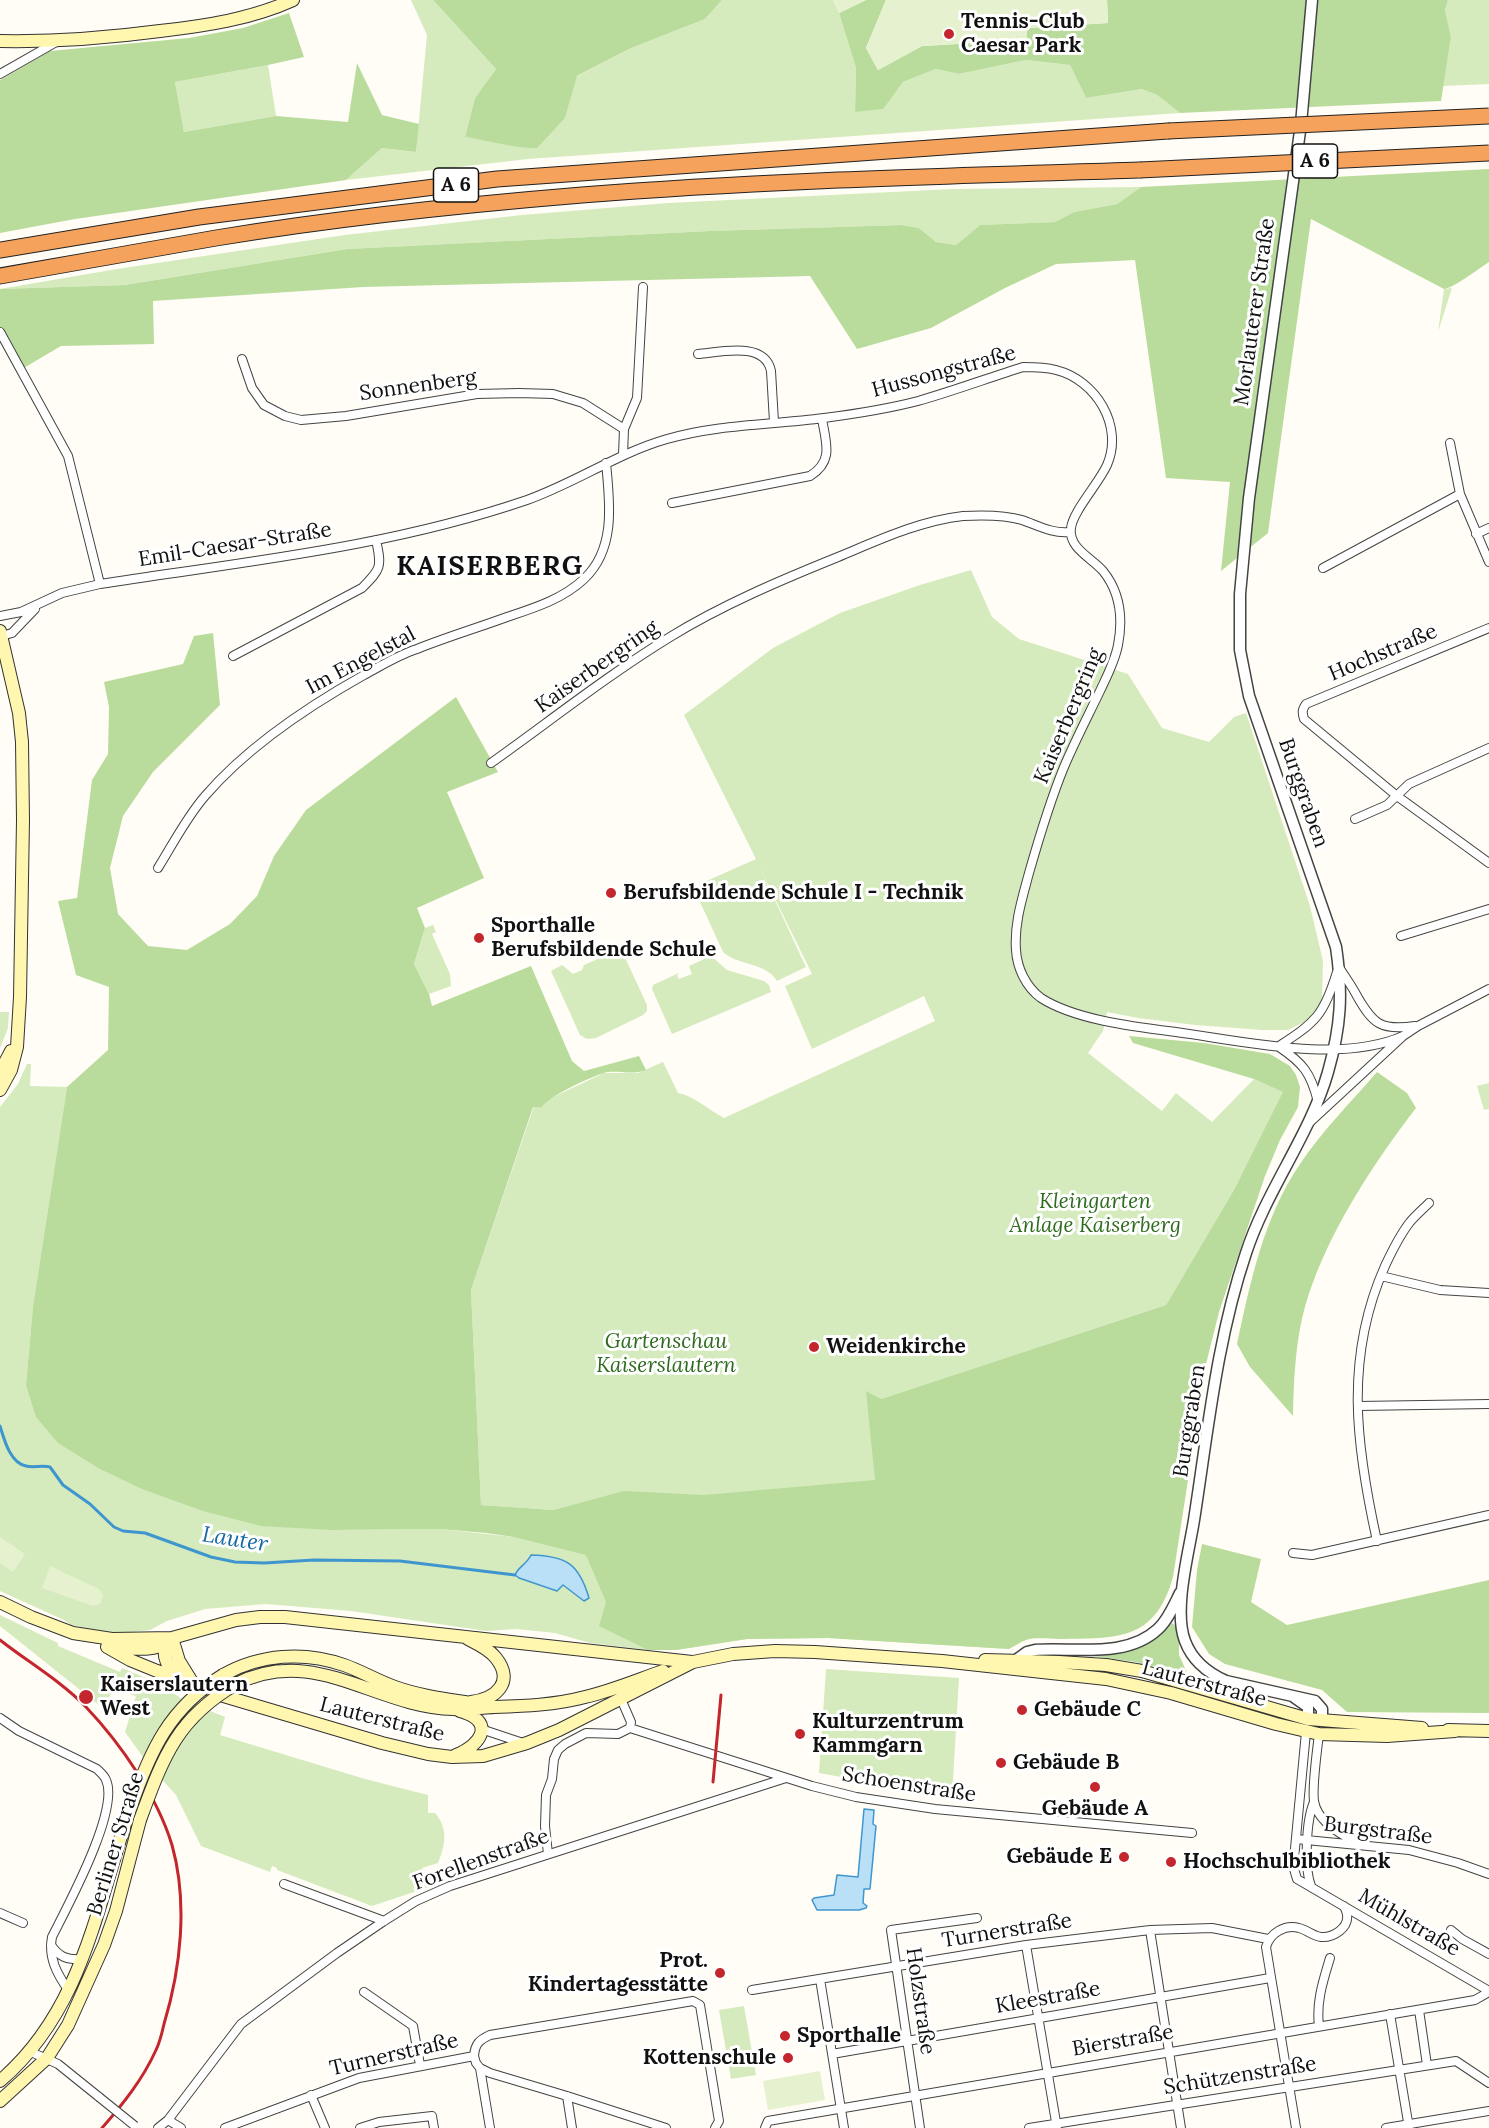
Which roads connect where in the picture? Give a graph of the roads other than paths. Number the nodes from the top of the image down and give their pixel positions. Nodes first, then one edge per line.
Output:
1 (293, 0) edge
2 (1312, 0) edge
3 (0, 40) edge
4 (58, 41) junction
5 (0, 74) edge
6 (1489, 116) edge
7 (1489, 153) edge
8 (0, 250) edge
9 (0, 276) edge
10 (643, 287) dead end
11 (0, 332) edge
12 (698, 354) dead end
13 (242, 359) dead end
14 (822, 419) junction
15 (774, 422) junction
16 (624, 429) junction
17 (654, 443) joint
18 (1450, 443) dead end
19 (623, 455) junction
20 (606, 463) junction
21 (1460, 494) junction
22 (672, 503) dead end
23 (1489, 528) edge
24 (1070, 532) junction
25 (1476, 534) junction
26 (376, 540) junction
27 (1489, 562) edge
28 (1323, 568) dead end
29 (100, 584) junction
30 (39, 605) junction
31 (0, 616) edge
32 (1489, 628) edge
33 (1240, 630) joint
34 (1, 634) edge
35 (233, 656) dead end
36 (1489, 748) edge
37 (491, 763) dead end
38 (1397, 796) junction
39 (1355, 819) dead end
40 (1489, 863) edge
41 (158, 868) dead end
42 (1489, 909) edge
43 (1401, 936) dead end
44 (1339, 967) junction
45 (1489, 989) edge
46 (1418, 1026) junction
47 (17, 1036) junction
48 (1402, 1036) junction
49 (1278, 1046) junction
50 (1334, 1049) junction
51 (0, 1072) edge
52 (0, 1090) edge
53 (1318, 1102) junction
54 (1306, 1125) junction
55 (1429, 1203) dead end
56 (1381, 1276) junction
57 (1489, 1293) edge
58 (1489, 1404) edge
59 (1358, 1406) junction
60 (1489, 1515) edge
61 (1377, 1541) junction
62 (1293, 1553) dead end
63 (1182, 1591) junction
64 (0, 1602) edge
65 (73, 1633) junction
66 (464, 1638) junction
67 (168, 1641) junction
68 (107, 1647) junction
69 (1016, 1660) junction
70 (942, 1661) junction
71 (693, 1662) junction
72 (186, 1680) junction
73 (1289, 1695) junction
74 (621, 1699) junction
75 (468, 1702) junction
76 (497, 1707) junction
77 (453, 1709) junction
78 (0, 1718) edge
79 (1308, 1719) junction
80 (1322, 1720) junction
81 (630, 1728) junction
82 (481, 1729) junction
83 (1455, 1731) junction
84 (1489, 1731) edge
85 (1306, 1732) junction
86 (1319, 1734) junction
87 (526, 1743) junction
88 (452, 1757) junction
89 (786, 1778) junction
90 (1314, 1802) junction
91 (1192, 1833) dead end
92 (1296, 1839) junction
93 (1308, 1840) junction
94 (1364, 1845) junction
95 (548, 1854) junction
96 (1489, 1874) edge
97 (284, 1884) dead end
98 (1311, 1887) junction
99 (1344, 1906) junction
100 (0, 1913) edge
101 (978, 1918) dead end
102 (384, 1921) junction
103 (23, 1923) dead end
104 (1150, 1930) junction
105 (1451, 1930) dead end
106 (1268, 1939) junction
107 (51, 1945) junction
108 (1026, 1946) junction
109 (1489, 1954) edge
110 (1330, 1958) dead end
111 (82, 1959) junction
112 (897, 1967) junction
113 (1270, 1978) junction
114 (820, 1979) junction
115 (752, 1990) dead end
116 (69, 1991) junction
117 (364, 1992) dead end
118 (1489, 1992) edge
119 (1160, 1996) junction
120 (1419, 2010) junction
121 (1390, 2014) junction
122 (1038, 2018) junction
123 (1319, 2026) junction
124 (1280, 2032) junction
125 (908, 2041) junction
126 (31, 2052) junction
127 (1169, 2052) junction
128 (832, 2054) junction
129 (474, 2056) junction
130 (47, 2058) junction
131 (1427, 2065) junction
132 (420, 2066) junction
133 (480, 2068) junction
134 (1400, 2070) junction
135 (1048, 2072) junction
136 (0, 2082) edge
137 (1489, 2083) edge
138 (1290, 2087) junction
139 (311, 2095) junction
140 (915, 2095) junction
141 (567, 2096) junction
142 (0, 2101) edge
143 (1177, 2104) junction
144 (840, 2109) junction
145 (1489, 2111) edge
146 (168, 2120) junction
147 (1057, 2126) edge
148 (1409, 2126) edge
149 (136, 2127) edge
150 (765, 2127) edge
151 (158, 2128) edge
152 (181, 2128) edge
153 (225, 2128) edge
154 (325, 2128) edge
155 (360, 2128) edge
156 (434, 2128) edge
157 (490, 2128) edge
158 (573, 2128) edge
159 (666, 2128) edge
160 (715, 2128) edge
161 (844, 2128) edge
162 (920, 2128) edge
163 (1029, 2128) edge
164 (1181, 2128) edge
165 (1296, 2128) edge
166 (1386, 2128) edge

1 - 4 main road
2 - 33 street, Morlauterer Straße
3 - 4 main road
4 - 5 street
6 - 8 highway, A 6, bridge
7 - 9 highway, A 6, bridge
10 - 16 street
11 - 29 street
12 - 15 street
13 - 16 street, Sonnenberg
14 - 15 street, Hussongstraße
14 - 22 street
14 - 24 street, Hussongstraße
15 - 17 street, Hussongstraße
16 - 19 street
17 - 19 street, Emil-Caesar-Straße
18 - 21 street
19 - 20 street, Emil-Caesar-Straße
20 - 26 street, Emil-Caesar-Straße
20 - 41 street, Im Engelstal
21 - 25 street
21 - 28 street
23 - 25 street
24 - 37 street, Kaiserbergring
24 - 49 street, Kaiserbergring
25 - 27 street
26 - 29 street, Emil-Caesar-Straße
26 - 35 street
29 - 30 street, Emil-Caesar-Straße
30 - 31 street, Emil-Caesar-Straße
30 - 34 street, Emil-Caesar-Straße
32 - 38 street, Hochstraße
33 - 44 street, Burggraben
34 - 47 main road
36 - 38 street
38 - 39 street
38 - 40 street
42 - 43 street
44 - 46 street, Burggraben
44 - 49 street
44 - 50 street, Burggraben
45 - 46 street
46 - 48 street
47 - 51 main road
47 - 52 main road
48 - 50 street, Kaiserbergring
48 - 54 street
49 - 50 street, Kaiserbergring
49 - 53 street
50 - 53 street, Burggraben
53 - 54 street, Burggraben
54 - 63 street, Burggraben
55 - 56 street
56 - 57 street
56 - 59 street
58 - 59 street
59 - 61 street
60 - 61 street
61 - 62 street
63 - 69 street
63 - 73 street, Burggraben
64 - 65 main road, Lauterstraße
65 - 67 main road, Lauterstraße
65 - 68 main road, Lauterstraße
66 - 67 main road, Lauterstraße
66 - 71 main road, Lauterstraße
66 - 75 main road
67 - 68 main road, Lauterstraße
67 - 72 main road
68 - 72 main road, Lauterstraße
69 - 70 main road, Lauterstraße
69 - 79 main road, Lauterstraße
70 - 71 main road, Lauterstraße
70 - 85 main road, Lauterstraße
71 - 74 main road, Lauterstraße
71 - 76 main road, Berliner Straße
72 - 88 main road, Lauterstraße
73 - 79 street
73 - 80 street, Burggraben
74 - 81 street
74 - 87 main road, Lauterstraße
75 - 76 main road, Berliner Straße
75 - 111 main road, Berliner Straße, bridge
76 - 77 main road, Berliner Straße
77 - 82 main road
77 - 130 main road, Berliner Straße, bridge
78 - 107 street
79 - 80 main road, Lauterstraße
79 - 85 main road
80 - 83 main road, Lauterstraße
80 - 86 main road
81 - 89 street, Schoenstraße
81 - 95 street
82 - 87 street
82 - 88 main road
83 - 84 main road, Lauterstraße
83 - 86 main road, Lauterstraße
85 - 86 main road, Lauterstraße
85 - 92 street, Mühlstraße
86 - 90 street
87 - 88 main road, Lauterstraße
89 - 91 street, Schoenstraße
89 - 95 street, Forellenstraße
90 - 93 street
90 - 94 street
92 - 93 street, Burgstraße
92 - 98 street, Mühlstraße
93 - 94 street, Burgstraße
93 - 98 street
94 - 96 street, Burgstraße
95 - 102 street, Forellenstraße
97 - 102 street
98 - 99 street, Mühlstraße
99 - 106 street
99 - 118 street, Mühlstraße
100 - 103 street
101 - 112 street, Holzstraße
102 - 146 street, Forellenstraße
104 - 106 street, Turnerstraße
104 - 108 street, Turnerstraße
104 - 119 street
105 - 109 street
106 - 113 street
107 - 111 street
107 - 116 street
108 - 112 street, Turnerstraße
108 - 122 street
110 - 123 street
111 - 116 main road, Berliner Straße
112 - 114 street, Turnerstraße
112 - 125 street, Holzstraße
113 - 119 street, Kleestraße
113 - 124 street
114 - 115 street, Turnerstraße
114 - 128 street
116 - 126 main road, Berliner Straße
117 - 132 street
118 - 120 street, Bierstraße
119 - 122 street, Kleestraße
119 - 127 street
120 - 121 street, Bierstraße
120 - 131 street
121 - 123 street, Bierstraße
121 - 134 street
122 - 125 street, Kleestraße
122 - 135 street
123 - 124 street, Bierstraße
124 - 127 street, Bierstraße
124 - 138 street
125 - 128 street, Kleestraße
125 - 140 street, Holzstraße
126 - 130 street
126 - 136 main road, Berliner Straße
127 - 135 street, Bierstraße
127 - 143 street
128 - 144 street
129 - 132 street, Turnerstraße
129 - 133 street
129 - 160 street, Turnerstraße
130 - 142 main road, Berliner Straße
130 - 149 street, bridge
131 - 134 street, Schützenstraße
131 - 137 street, Schützenstraße
132 - 139 street, Turnerstraße
133 - 141 street
133 - 157 street
134 - 138 street, Schützenstraße
134 - 148 street
135 - 140 street, Bierstraße
135 - 147 street
138 - 143 street, Schützenstraße
138 - 165 street
139 - 153 street, Turnerstraße
139 - 154 street
140 - 144 street, Bierstraße
140 - 162 street, Holzstraße
141 - 158 street
141 - 159 street
143 - 147 street, Schützenstraße
143 - 164 street
144 - 150 street, Bierstraße
144 - 161 street
145 - 148 street
146 - 151 street, Forellenstraße
146 - 152 street
147 - 163 street, Schützenstraße
148 - 166 street
155 - 156 street

